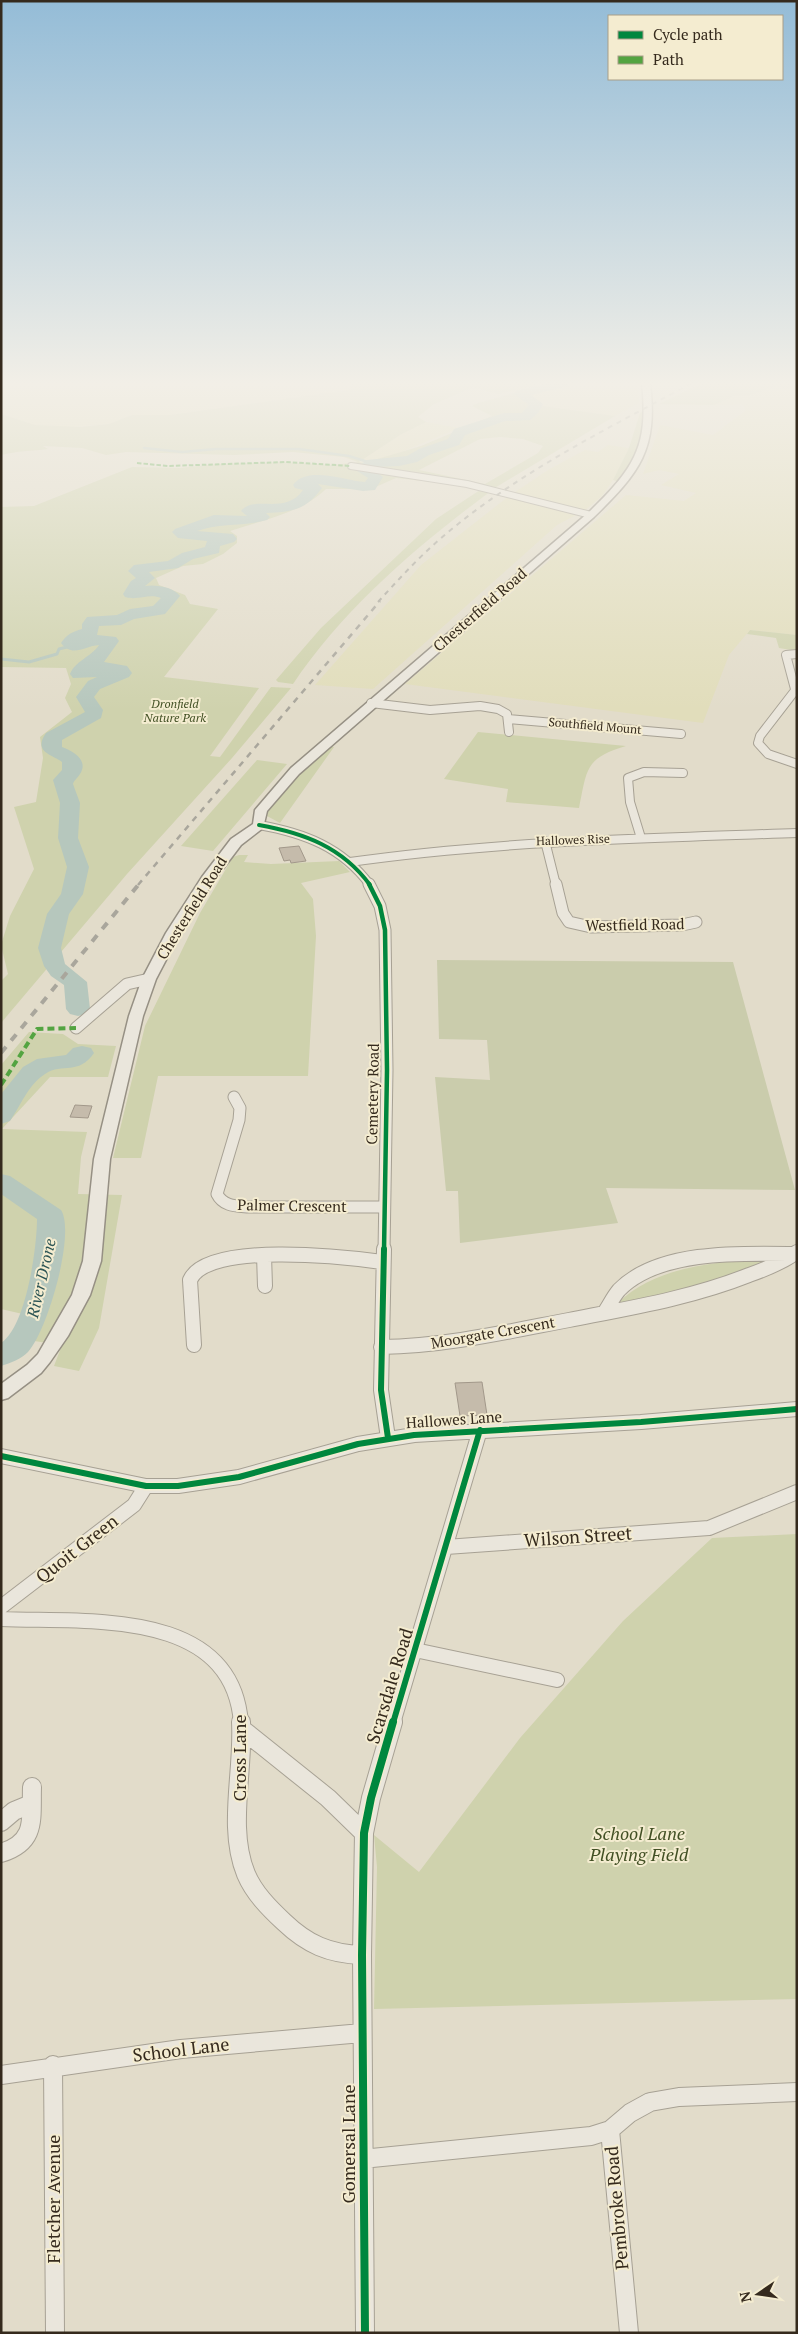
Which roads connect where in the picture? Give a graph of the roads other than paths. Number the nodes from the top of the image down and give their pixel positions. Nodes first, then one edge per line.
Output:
1 (499, 492) edge
2 (613, 492) edge
3 (591, 515) junction
4 (797, 654) edge
5 (796, 689) edge
6 (371, 703) junction
7 (508, 719) junction
8 (509, 732) dead end
9 (681, 734) dead end
10 (797, 764) edge
11 (683, 773) dead end
12 (258, 825) junction
13 (797, 833) edge
14 (641, 838) junction
15 (545, 841) junction
16 (350, 862) junction
17 (696, 922) dead end
18 (149, 979) junction
19 (76, 1028) dead end
20 (234, 1097) dead end
21 (383, 1207) junction
22 (796, 1253) edge
23 (264, 1255) junction
24 (382, 1262) junction
25 (265, 1286) dead end
26 (604, 1313) junction
27 (194, 1345) dead end
28 (381, 1347) junction
29 (2, 1394) edge
30 (797, 1409) edge
31 (480, 1430) junction
32 (388, 1438) junction
33 (1, 1456) edge
34 (146, 1486) junction
35 (797, 1492) edge
36 (446, 1546) junction
37 (1, 1607) edge
38 (1, 1620) edge
39 (415, 1650) junction
40 (557, 1680) dead end
41 (243, 1730) junction
42 (32, 1787) dead end
43 (31, 1804) junction
44 (1, 1822) edge
45 (364, 1833) junction
46 (1, 1853) edge
47 (362, 1955) junction
48 (362, 2032) junction
49 (53, 2066) junction
50 (1, 2075) edge
51 (797, 2092) edge
52 (610, 2130) junction
53 (362, 2159) junction
54 (55, 2333) edge
55 (365, 2333) edge
56 (629, 2333) edge

1 - 3 street
2 - 3 main road, Chesterfield Road
3 - 6 main road, Chesterfield Road
4 - 5 street
5 - 10 street
6 - 7 street
6 - 12 main road, Chesterfield Road
7 - 8 street
7 - 9 street, Southfield Mount
11 - 14 street
12 - 16 street, Cemetery Road
12 - 18 main road, Chesterfield Road
13 - 14 street, Hallowes Rise
14 - 15 street, Hallowes Rise
15 - 16 street, Hallowes Rise
15 - 17 street, Westfield Road
16 - 21 street, Cemetery Road
18 - 19 street
18 - 29 main road, Chesterfield Road
20 - 21 street, Palmer Crescent
21 - 24 street, Cemetery Road
22 - 26 street, Moorgate Crescent
22 - 26 street, Moorgate Crescent
23 - 24 street
23 - 25 street
23 - 27 street
24 - 28 street, Cemetery Road
26 - 28 street, Moorgate Crescent
28 - 32 street, Cemetery Road
30 - 31 street, Hallowes Lane
31 - 32 street, Hallowes Lane
31 - 36 street, Scarsdale Road
32 - 34 street, Hallowes Lane
33 - 34 street, Hallowes Lane
34 - 37 street, Quoit Green
35 - 36 street, Wilson Street
36 - 39 street, Scarsdale Road
38 - 41 street, Cross Lane
39 - 40 street
39 - 45 street, Scarsdale Road
41 - 45 street
41 - 47 street, Cross Lane
42 - 43 street
43 - 44 street
43 - 46 street
45 - 47 street, Scarsdale Road
47 - 48 street, Gomersal Lane
48 - 49 street, School Lane
48 - 53 street, Gomersal Lane
49 - 50 street, School Lane
49 - 54 street, Fletcher Avenue
51 - 52 street, Pembroke Road
52 - 53 street
52 - 56 street, Pembroke Road
53 - 55 street, Gomersal Lane

